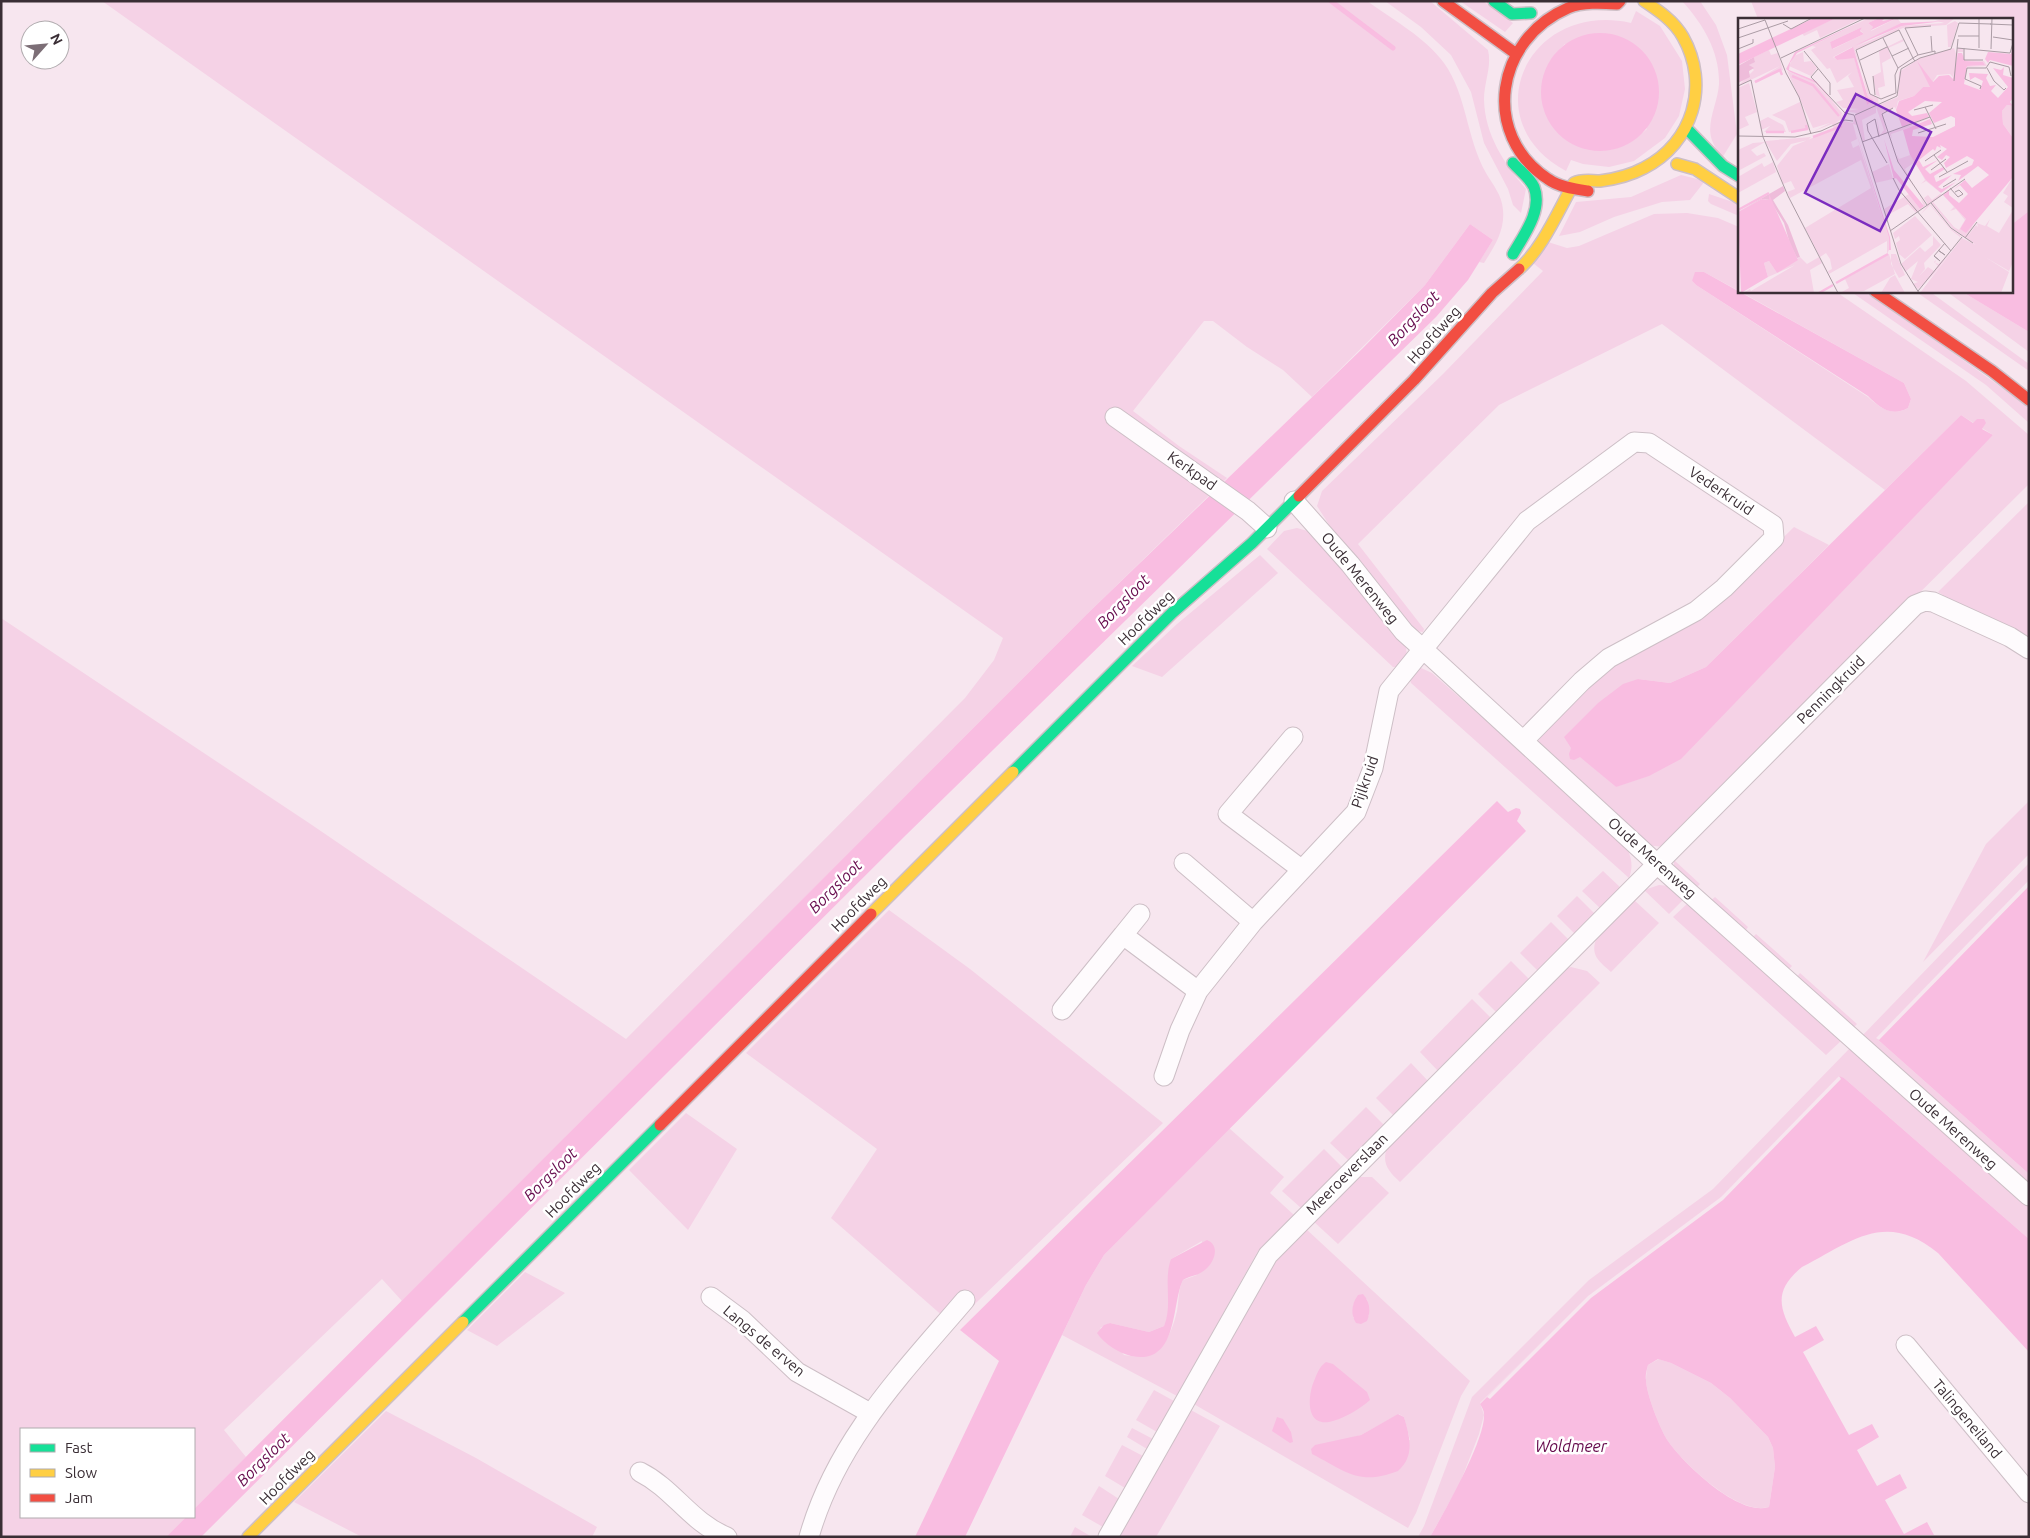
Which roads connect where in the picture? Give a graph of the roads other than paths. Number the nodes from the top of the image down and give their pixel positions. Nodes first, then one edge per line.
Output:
1 (1443, 1) edge
2 (1494, 1) edge
3 (1620, 1) edge
4 (1644, 1) edge
5 (1543, 5) dead end
6 (1531, 13) junction
7 (1520, 25) dead end
8 (1508, 41) junction
9 (1515, 53) junction
10 (1498, 60) dead end
11 (1702, 127) dead end
12 (1687, 129) junction
13 (1691, 147) junction
14 (1505, 151) dead end
15 (1738, 175) edge
16 (1570, 188) junction
17 (1608, 192) dead end
18 (1738, 197) edge
19 (1876, 292) edge
20 (1492, 293) junction
21 (2029, 400) edge
22 (1115, 417) dead end
23 (1294, 501) junction
24 (1267, 528) junction
25 (1423, 649) junction
26 (2029, 649) edge
27 (1293, 737) dead end
28 (1524, 740) junction
29 (1184, 863) dead end
30 (1657, 864) junction
31 (1301, 870) junction
32 (1140, 914) dead end
33 (1253, 922) junction
34 (1123, 935) junction
35 (1198, 991) junction
36 (1062, 1010) dead end
37 (1164, 1076) dead end
38 (2029, 1196) edge
39 (712, 1297) dead end
40 (965, 1300) dead end
41 (1906, 1345) dead end
42 (870, 1413) junction
43 (640, 1472) dead end
44 (2029, 1493) edge
45 (248, 1537) edge
46 (727, 1537) edge
47 (809, 1537) edge
48 (1108, 1537) edge

1 - 8 main road
2 - 6 main road
3 - 9 main road
4 - 12 main road
5 - 6 main road
6 - 7 main road
8 - 9 main road
8 - 10 main road
9 - 16 main road
11 - 13 main road
12 - 13 main road
12 - 16 main road
13 - 15 main road
13 - 18 main road
14 - 20 main road, Hoofdweg
16 - 17 main road
16 - 20 main road, Hoofdweg
19 - 21 main road
20 - 23 main road, Hoofdweg
22 - 24 street, Kerkpad
23 - 24 main road, Hoofdweg
23 - 25 street, Oude Merenweg
24 - 45 main road, Hoofdweg
25 - 28 street, Oude Merenweg
25 - 28 street, Vederkruid
25 - 31 street, Pijlkruid
26 - 30 street, Penningkruid
27 - 31 street
28 - 30 street, Oude Merenweg
29 - 33 street
30 - 38 street, Oude Merenweg
30 - 48 street, Meeroeverslaan
31 - 33 street, Pijlkruid
32 - 34 street
33 - 35 street, Pijlkruid
34 - 35 street
34 - 36 street
35 - 37 street, Pijlkruid
39 - 42 street, Langs de erven
40 - 42 street
41 - 44 street, Talingeneiland
42 - 47 street
43 - 46 street

